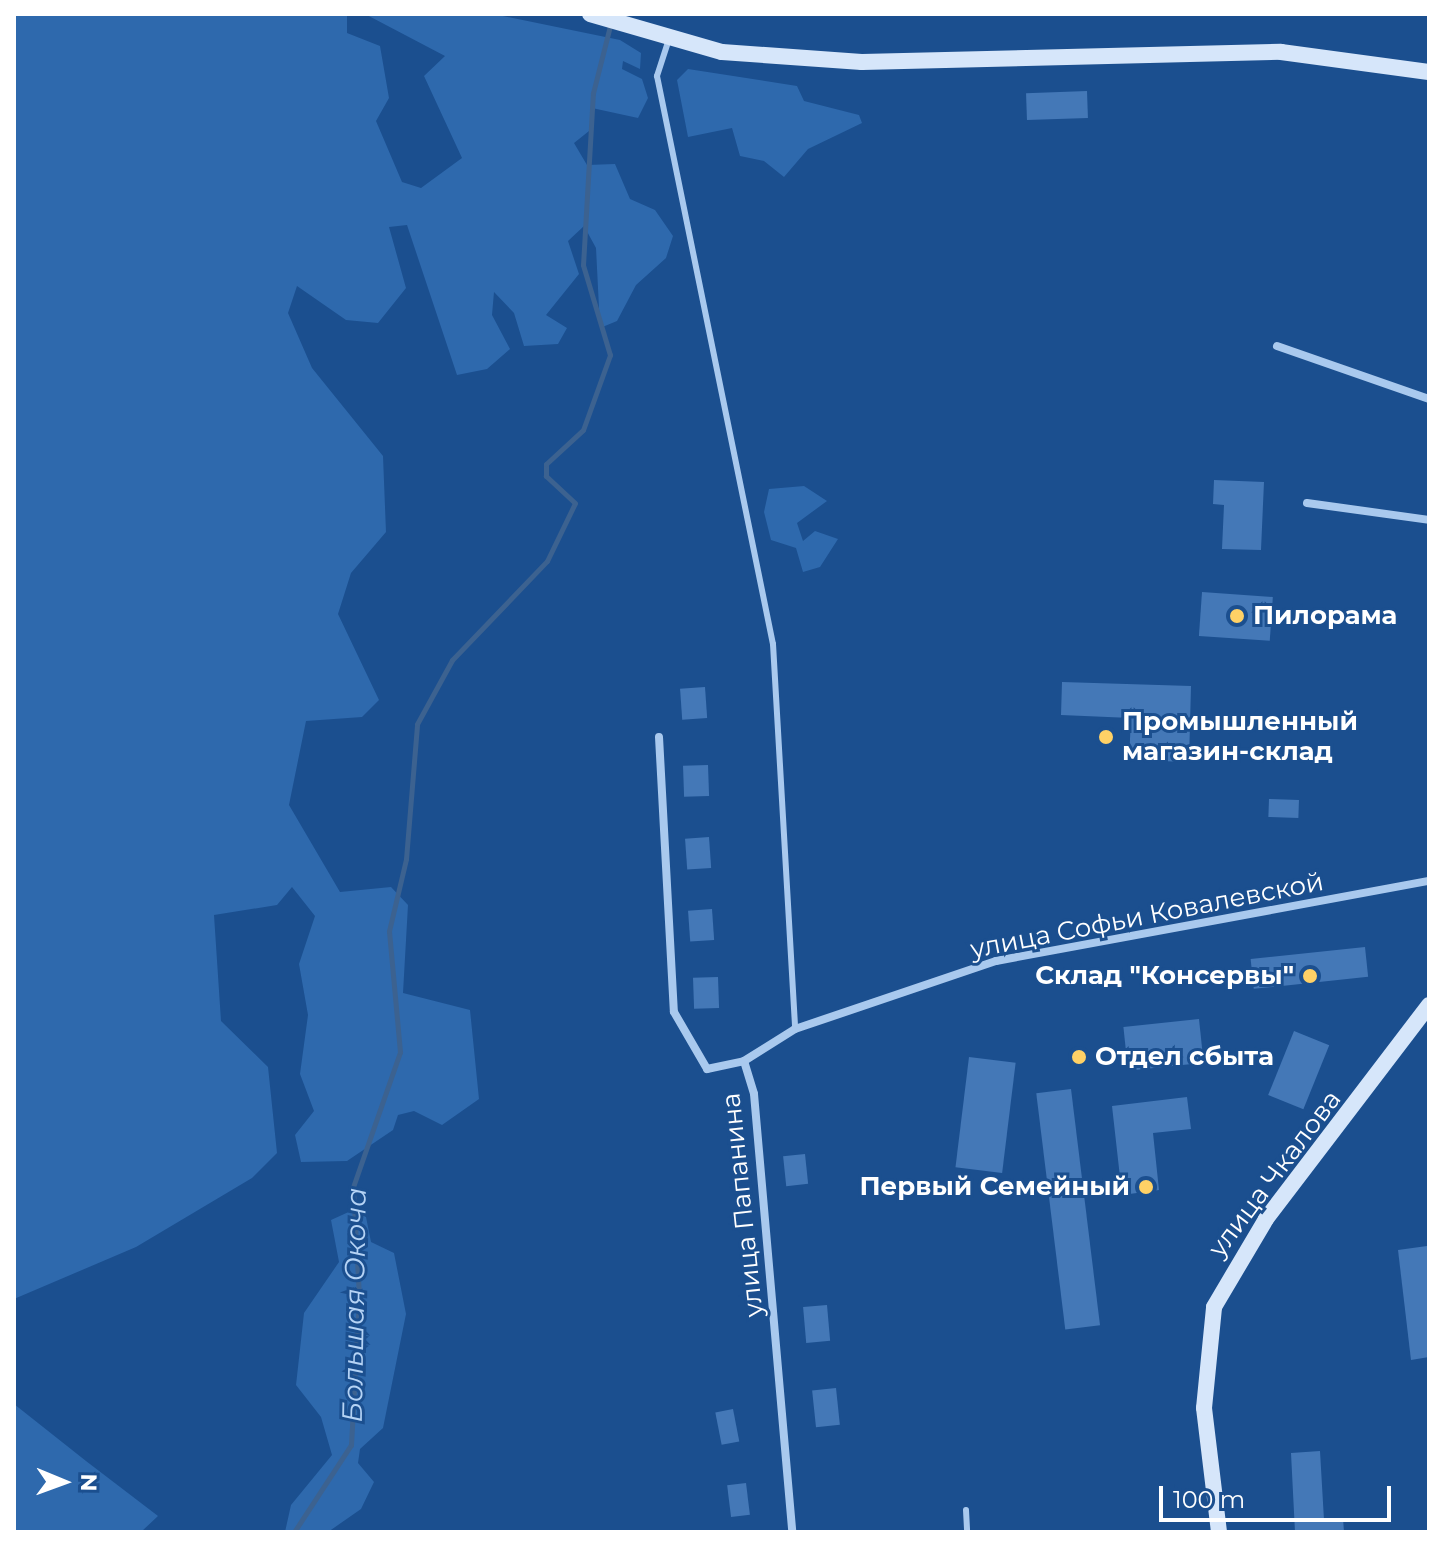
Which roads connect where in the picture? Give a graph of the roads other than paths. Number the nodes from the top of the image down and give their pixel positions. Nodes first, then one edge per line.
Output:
1 (593, 15) edge
2 (670, 38) junction
3 (1429, 72) edge
4 (1277, 346) dead end
5 (1429, 399) edge
6 (1307, 503) dead end
7 (1429, 520) edge
8 (659, 737) dead end
9 (1429, 881) edge
10 (1429, 1005) edge
11 (795, 1029) junction
12 (744, 1061) junction
13 (966, 1510) dead end
14 (792, 1532) edge
15 (967, 1532) edge
16 (1219, 1532) edge

1 - 2 main road
2 - 3 main road
2 - 11 lane
4 - 5 street
6 - 7 street
8 - 12 street, улица Папанина
9 - 11 street, улица Софьи Ковалевской
10 - 16 main road, улица Чкалова
11 - 12 street, улица Софьи Ковалевской
12 - 14 street, улица Папанина
13 - 15 lane

